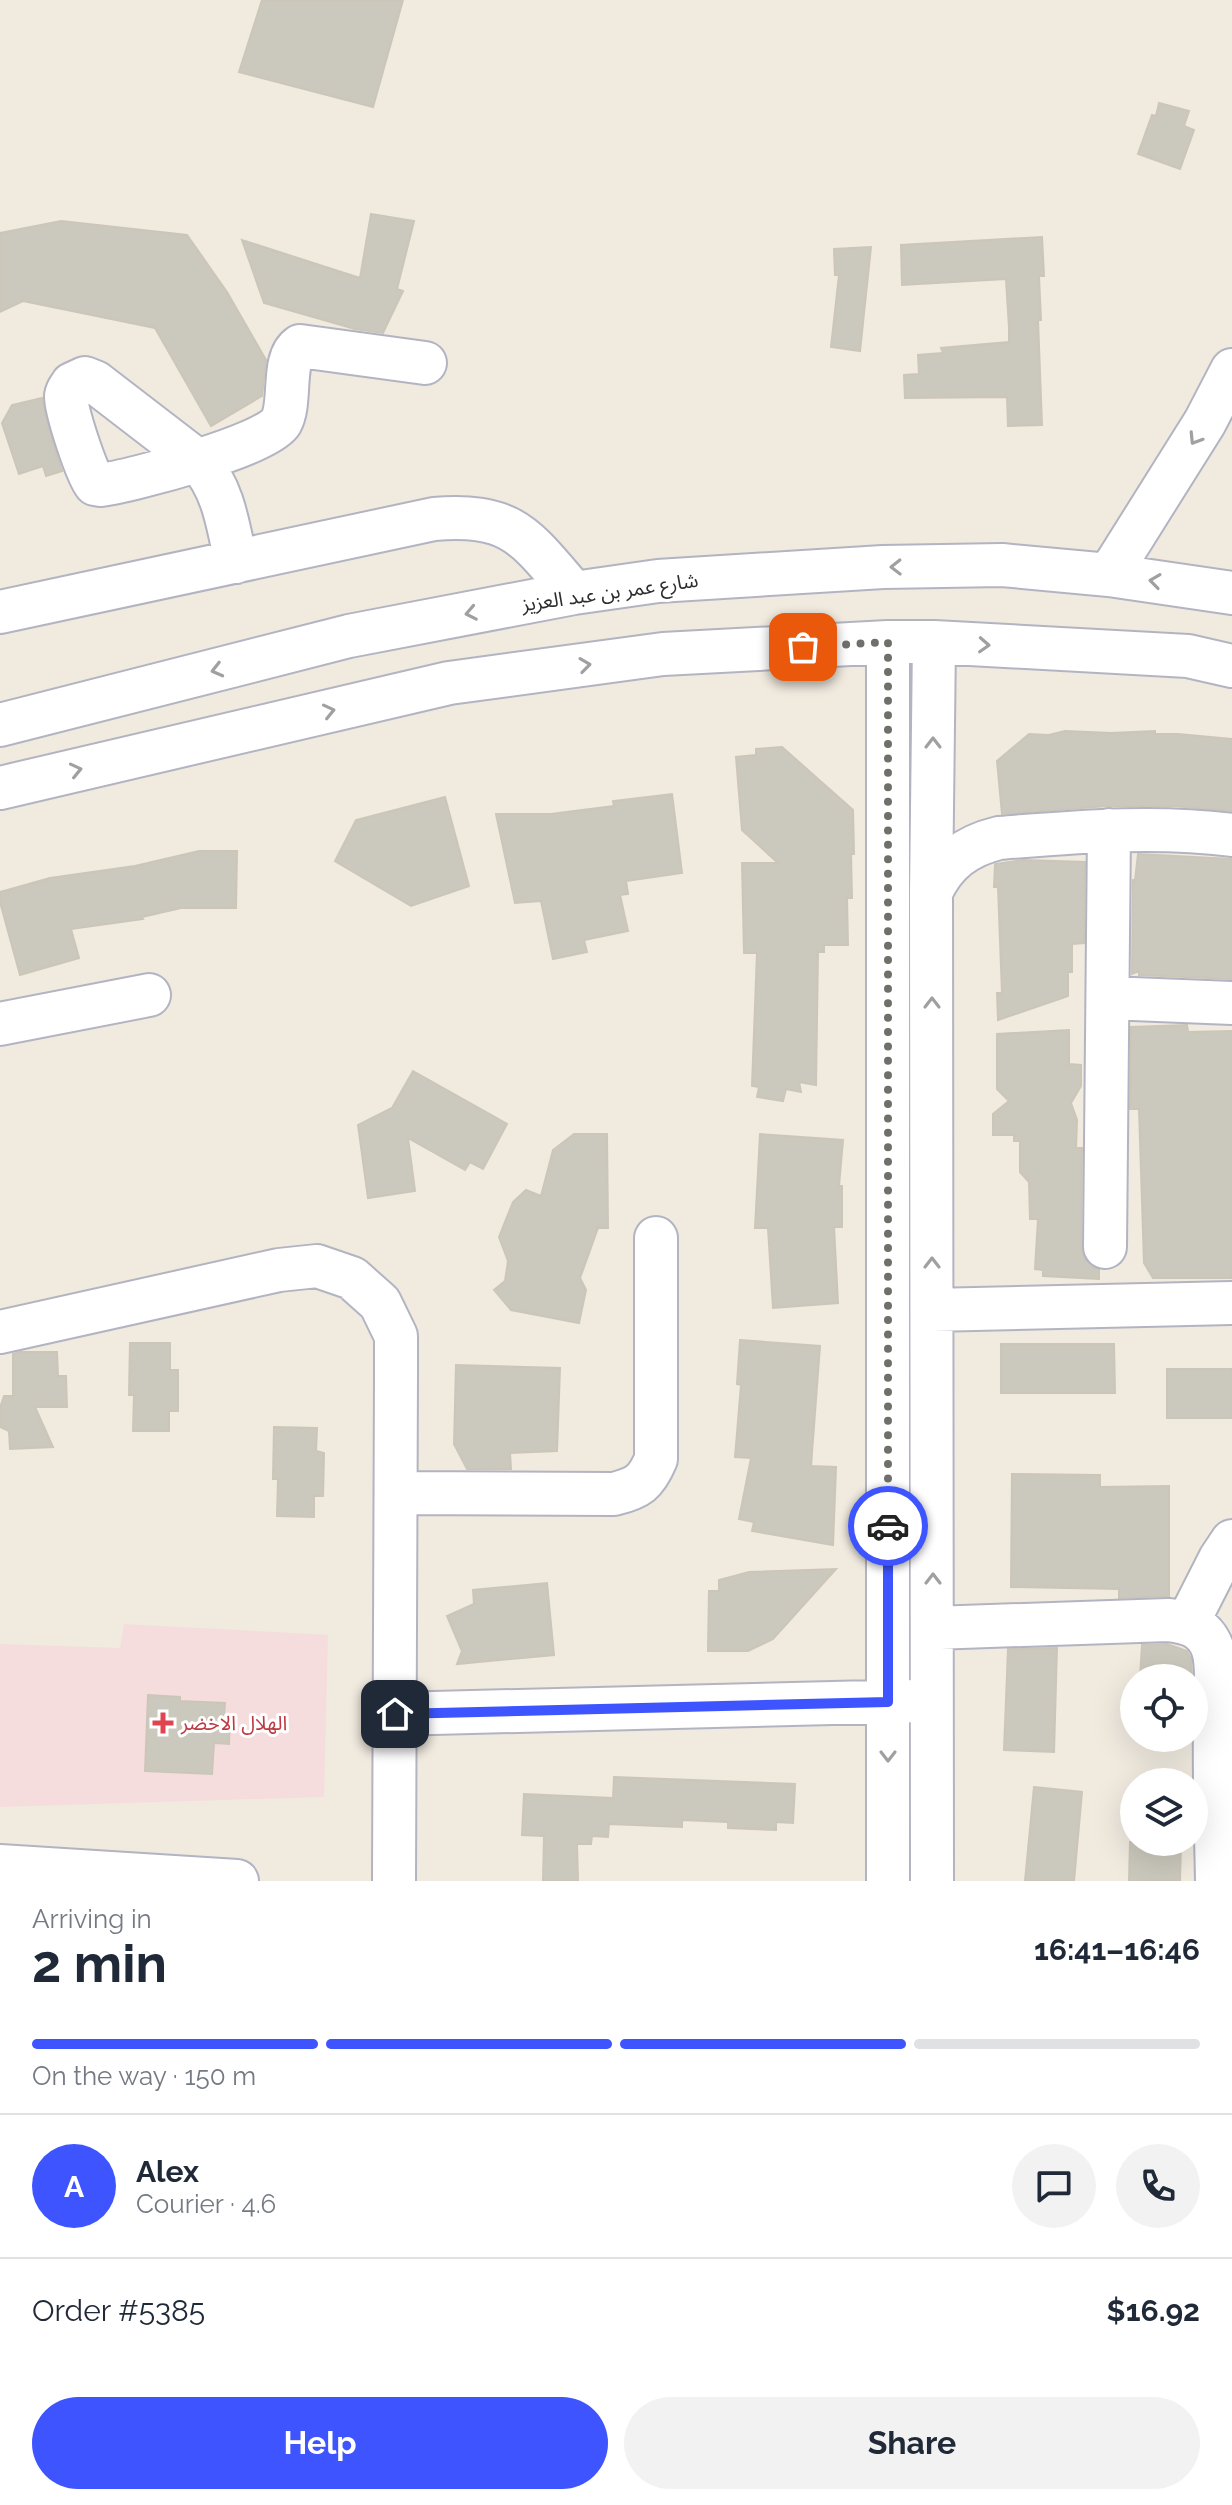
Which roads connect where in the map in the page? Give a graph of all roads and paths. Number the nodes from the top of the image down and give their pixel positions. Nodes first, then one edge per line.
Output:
1 (425, 363) dead end
2 (1232, 370) edge
3 (236, 562) junction
4 (1109, 575) junction
5 (1230, 587) edge
6 (574, 593) junction
7 (0, 612) edge
8 (888, 642) junction
9 (934, 642) junction
10 (1232, 666) edge
11 (0, 725) edge
12 (0, 788) edge
13 (933, 793) junction
14 (1109, 830) junction
15 (1232, 835) edge
16 (999, 838) junction
17 (931, 892) junction
18 (149, 995) dead end
19 (1108, 998) junction
20 (1232, 1003) edge
21 (0, 1024) edge
22 (656, 1238) dead end
23 (1105, 1247) dead end
24 (1232, 1303) edge
25 (932, 1310) junction
26 (0, 1332) edge
27 (396, 1493) junction
28 (1232, 1541) edge
29 (1188, 1622) junction
30 (933, 1628) junction
31 (932, 1701) junction
32 (888, 1702) junction
33 (395, 1714) junction
34 (1223, 1734) edge
35 (0, 1866) edge
36 (237, 1881) edge
37 (394, 1881) edge
38 (888, 1881) edge
39 (932, 1881) edge
40 (1217, 1881) edge

1 - 3 street
2 -> 4 street
3 - 6 street
3 - 7 street
5 -> 4 street, شارع عمر بن عبد العزيز
4 -> 6 street, شارع عمر بن عبد العزيز
6 -> 11 street, شارع عمر بن عبد العزيز
8 - 9 street
12 -> 8 street
8 - 32 street
9 -> 10 street
13 -> 9 street
13 - 16 street
13 - 17 street
14 - 15 street
14 - 16 street
14 - 19 street
16 - 17 street
25 -> 17 street
18 - 21 street
19 - 20 street
19 - 23 street
22 - 27 street
24 - 25 street
30 -> 25 street
26 - 27 street
27 - 33 street
28 - 29 street
29 - 30 street
29 - 34 street
30 - 31 street
31 - 32 street
31 - 39 street
32 - 33 street
32 -> 38 street
33 - 37 street
34 - 40 street
35 - 36 street

